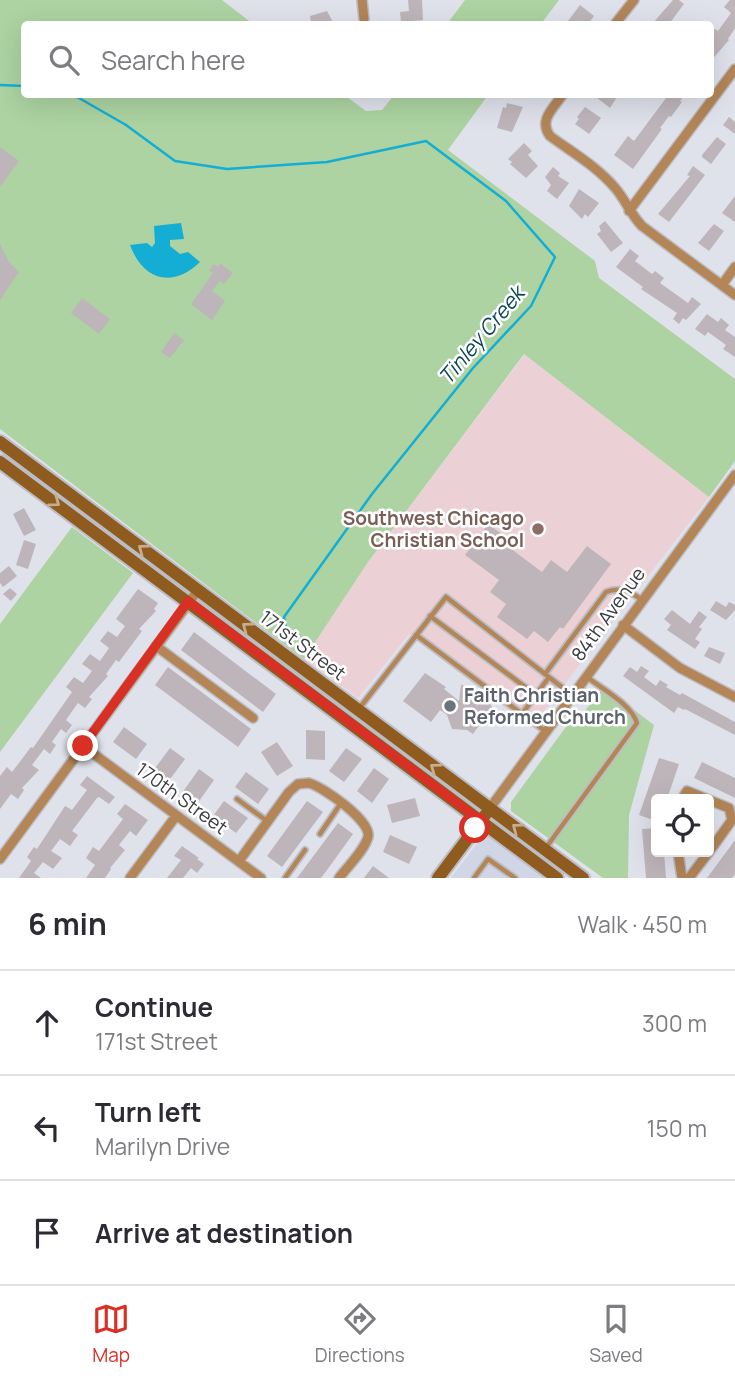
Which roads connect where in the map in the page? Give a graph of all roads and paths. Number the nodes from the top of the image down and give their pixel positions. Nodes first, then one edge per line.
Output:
1 (362, 0) edge
2 (634, 0) edge
3 (364, 19) dead end
4 (617, 21) edge
5 (735, 69) edge
6 (714, 97) edge
7 (560, 98) edge
8 (713, 98) edge
9 (629, 211) junction
10 (735, 267) edge
11 (722, 285) junction
12 (735, 295) edge
13 (0, 442) edge
14 (0, 462) edge
15 (735, 475) edge
16 (198, 590) junction
17 (642, 600) junction
18 (188, 601) junction
19 (430, 616) junction
20 (623, 625) junction
21 (416, 635) junction
22 (156, 646) junction
23 (547, 676) junction
24 (586, 677) junction
25 (734, 693) edge
26 (536, 695) junction
27 (572, 695) junction
28 (358, 710) junction
29 (522, 714) junction
30 (253, 718) dead end
31 (546, 732) junction
32 (83, 746) junction
33 (237, 799) dead end
34 (340, 802) junction
35 (714, 802) edge
36 (490, 808) junction
37 (176, 816) junction
38 (481, 821) junction
39 (268, 822) junction
40 (320, 834) dead end
41 (714, 845) edge
42 (545, 849) junction
43 (305, 850) dead end
44 (679, 857) edge
45 (705, 857) edge
46 (0, 859) edge
47 (239, 861) junction
48 (130, 878) edge
49 (261, 878) edge
50 (285, 878) edge
51 (339, 878) edge
52 (438, 878) edge
53 (474, 878) edge
54 (515, 878) edge
55 (557, 878) edge
56 (583, 878) edge
57 (682, 878) edge
58 (689, 878) edge

1 - 3 street
2 - 4 street
5 - 6 street
7 - 9 street
8 - 9 street
9 - 11 street
10 - 11 street
11 - 12 street
16 -> 13 street, 171st Street
14 -> 18 street, 171st Street
15 - 17 street, 84th Avenue
16 - 18 street
28 -> 16 street, 171st Street
17 - 20 street, 84th Avenue
17 - 23 lane
18 - 22 street
18 - 38 street, 171st Street
19 - 21 lane
19 - 23 lane
19 - 26 lane
20 - 24 street, 84th Avenue
20 - 25 street
21 - 28 lane
21 - 29 lane
22 - 30 street
22 - 32 street
23 - 26 lane
23 - 27 lane
24 - 27 street, 84th Avenue
24 - 42 lane
26 - 29 lane
27 - 31 street, 84th Avenue
36 -> 28 street, 171st Street
29 - 31 lane
31 - 36 street, 84th Avenue
32 - 37 street, 170th Street
32 - 46 street
33 - 39 lane
34 - 39 street
34 - 40 lane
34 - 51 street
35 - 41 street
36 - 38 street, 84th Avenue
42 -> 36 street, 171st Street
37 - 47 street, 170th Street
37 - 48 street
38 - 52 street, 84th Avenue
38 - 55 street, 171st Street
39 - 47 street
42 - 56 street, 171st Street
43 - 50 lane
44 - 57 street
45 - 58 street
47 - 49 street, 170th Street
53 - 54 lane

